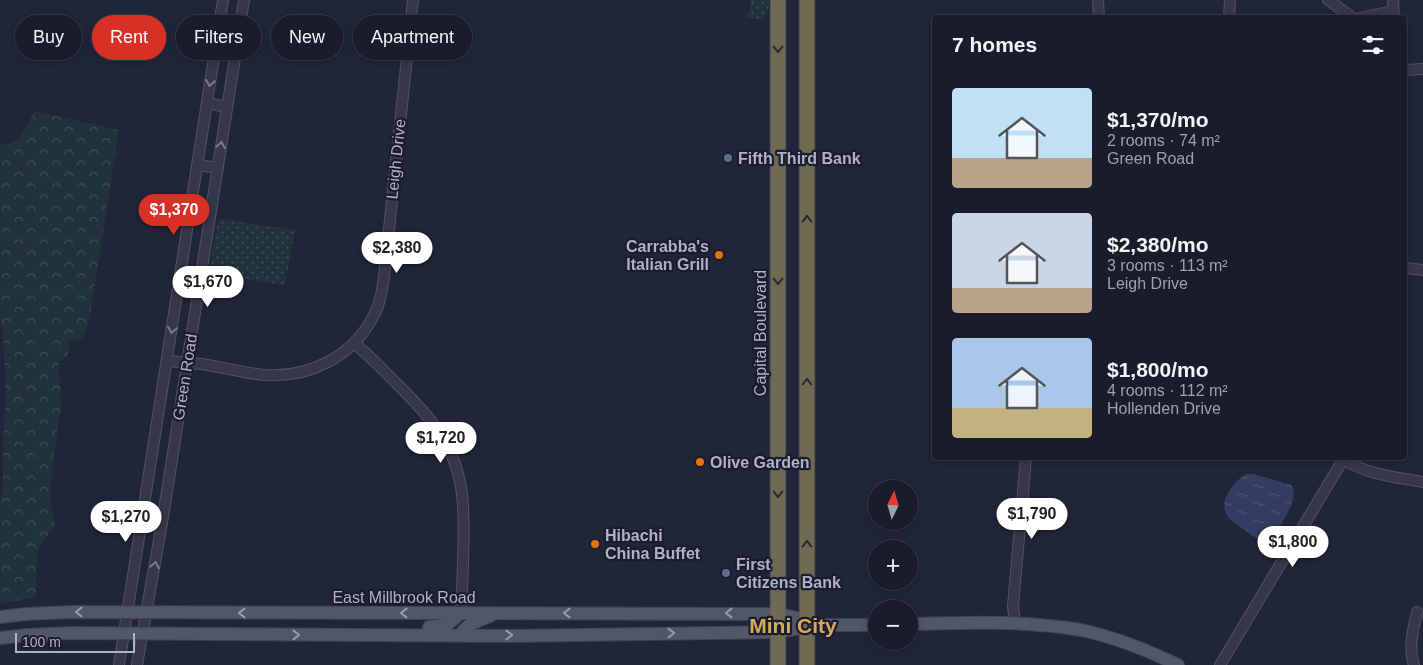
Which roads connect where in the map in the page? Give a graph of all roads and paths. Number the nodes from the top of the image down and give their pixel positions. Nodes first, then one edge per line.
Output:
1 (224, 0) edge
2 (244, 0) edge
3 (413, 0) edge
4 (778, 0) edge
5 (807, 0) edge
6 (1098, 0) edge
7 (1230, 0) edge
8 (1328, 0) edge
9 (1393, 9) edge
10 (1099, 15) edge
11 (1229, 15) edge
12 (1349, 15) edge
13 (1371, 15) edge
14 (1423, 69) edge
15 (1407, 70) edge
16 (207, 103) junction
17 (228, 107) junction
18 (197, 164) junction
19 (218, 168) junction
20 (1407, 268) edge
21 (1423, 270) edge
22 (354, 343) junction
23 (167, 361) junction
24 (187, 363) junction
25 (1026, 460) edge
26 (1343, 460) edge
27 (1347, 460) edge
28 (1423, 482) edge
29 (127, 612) junction
30 (1417, 612) dead end
31 (146, 613) junction
32 (460, 613) junction
33 (500, 613) junction
34 (778, 614) junction
35 (0, 617) edge
36 (811, 624) junction
37 (918, 624) edge
38 (1015, 624) junction
39 (868, 625) edge
40 (778, 632) junction
41 (124, 634) junction
42 (142, 634) junction
43 (460, 635) junction
44 (375, 636) junction
45 (0, 638) edge
46 (119, 665) edge
47 (137, 665) edge
48 (778, 665) edge
49 (807, 665) edge
50 (1178, 665) edge
51 (1220, 665) edge
52 (1414, 665) edge

1 -> 16 street, Green Road
2 - 17 street, Green Road
3 - 22 street, Leigh Drive
4 -> 34 highway, Capital Boulevard
36 -> 5 highway
6 - 10 street
7 - 11 street
8 - 12 street
9 - 13 street
14 - 15 street
16 - 17 street
16 - 18 street, Green Road
19 -> 17 street, Green Road
18 - 19 street
18 -> 23 street, Green Road
19 - 24 street, Green Road
20 - 21 street
22 - 24 street, Leigh Drive
22 - 32 street
23 - 24 street, Leigh Drive
23 - 29 street, Green Road
31 -> 24 street, Green Road
25 - 38 street
26 - 51 street
27 - 28 street
29 - 31 main road, East Millbrook Road
29 -> 35 main road, East Millbrook Road
29 - 41 street, Green Road
30 - 52 street
32 -> 31 main road, East Millbrook Road
31 - 42 street, Green Road
32 - 33 main road, East Millbrook Road
32 - 44 main road
34 -> 33 main road, East Millbrook Road
33 - 43 main road
34 - 36 main road, East Millbrook Road
34 - 40 highway, Capital Boulevard
36 - 39 main road
36 - 40 main road
36 - 49 highway
37 - 38 main road
38 - 50 main road
43 -> 40 main road
40 - 48 highway, Capital Boulevard
41 - 42 main road
41 - 45 main road
41 - 46 street, Green Road
42 -> 44 main road
42 - 47 street, Green Road
43 - 44 main road

